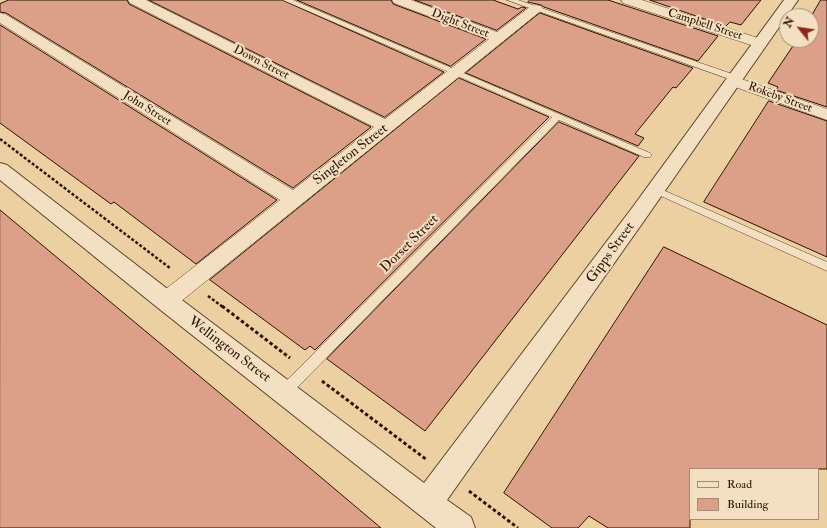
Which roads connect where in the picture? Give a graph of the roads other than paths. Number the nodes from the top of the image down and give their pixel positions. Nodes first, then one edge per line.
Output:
1 (135, 0) edge
2 (287, 0) edge
3 (399, 0) edge
4 (511, 0) edge
5 (628, 0) edge
6 (791, 0) edge
7 (536, 9) junction
8 (0, 17) edge
9 (499, 38) junction
10 (759, 43) junction
11 (456, 72) junction
12 (734, 80) junction
13 (827, 115) edge
14 (557, 117) junction
15 (387, 127) junction
16 (647, 156) dead end
17 (0, 170) edge
18 (656, 190) junction
19 (294, 200) junction
20 (827, 267) edge
21 (166, 301) junction
22 (284, 392) junction
23 (427, 503) junction
24 (460, 528) edge

1 - 15 street, Down Street
2 - 11 lane
3 - 9 street, Dight Street
4 - 7 lane
5 - 10 street, Campbell Street
6 - 10 street, Gipps Street
7 - 9 street, Singleton Street
7 - 12 lane
8 - 19 street, John Street
9 - 11 street, Singleton Street
10 - 12 street, Gipps Street
11 - 14 lane
11 - 15 street, Singleton Street
12 - 13 street, Rokeby Street
12 - 18 street, Gipps Street
14 - 16 lane
14 - 22 lane, Dorset Street
15 - 19 street, Singleton Street
17 - 21 street, Wellington Street
18 - 20 lane
18 - 23 street, Gipps Street
19 - 21 street, Singleton Street
21 - 22 street, Wellington Street
22 - 23 street, Wellington Street
23 - 24 street, Wellington Street

